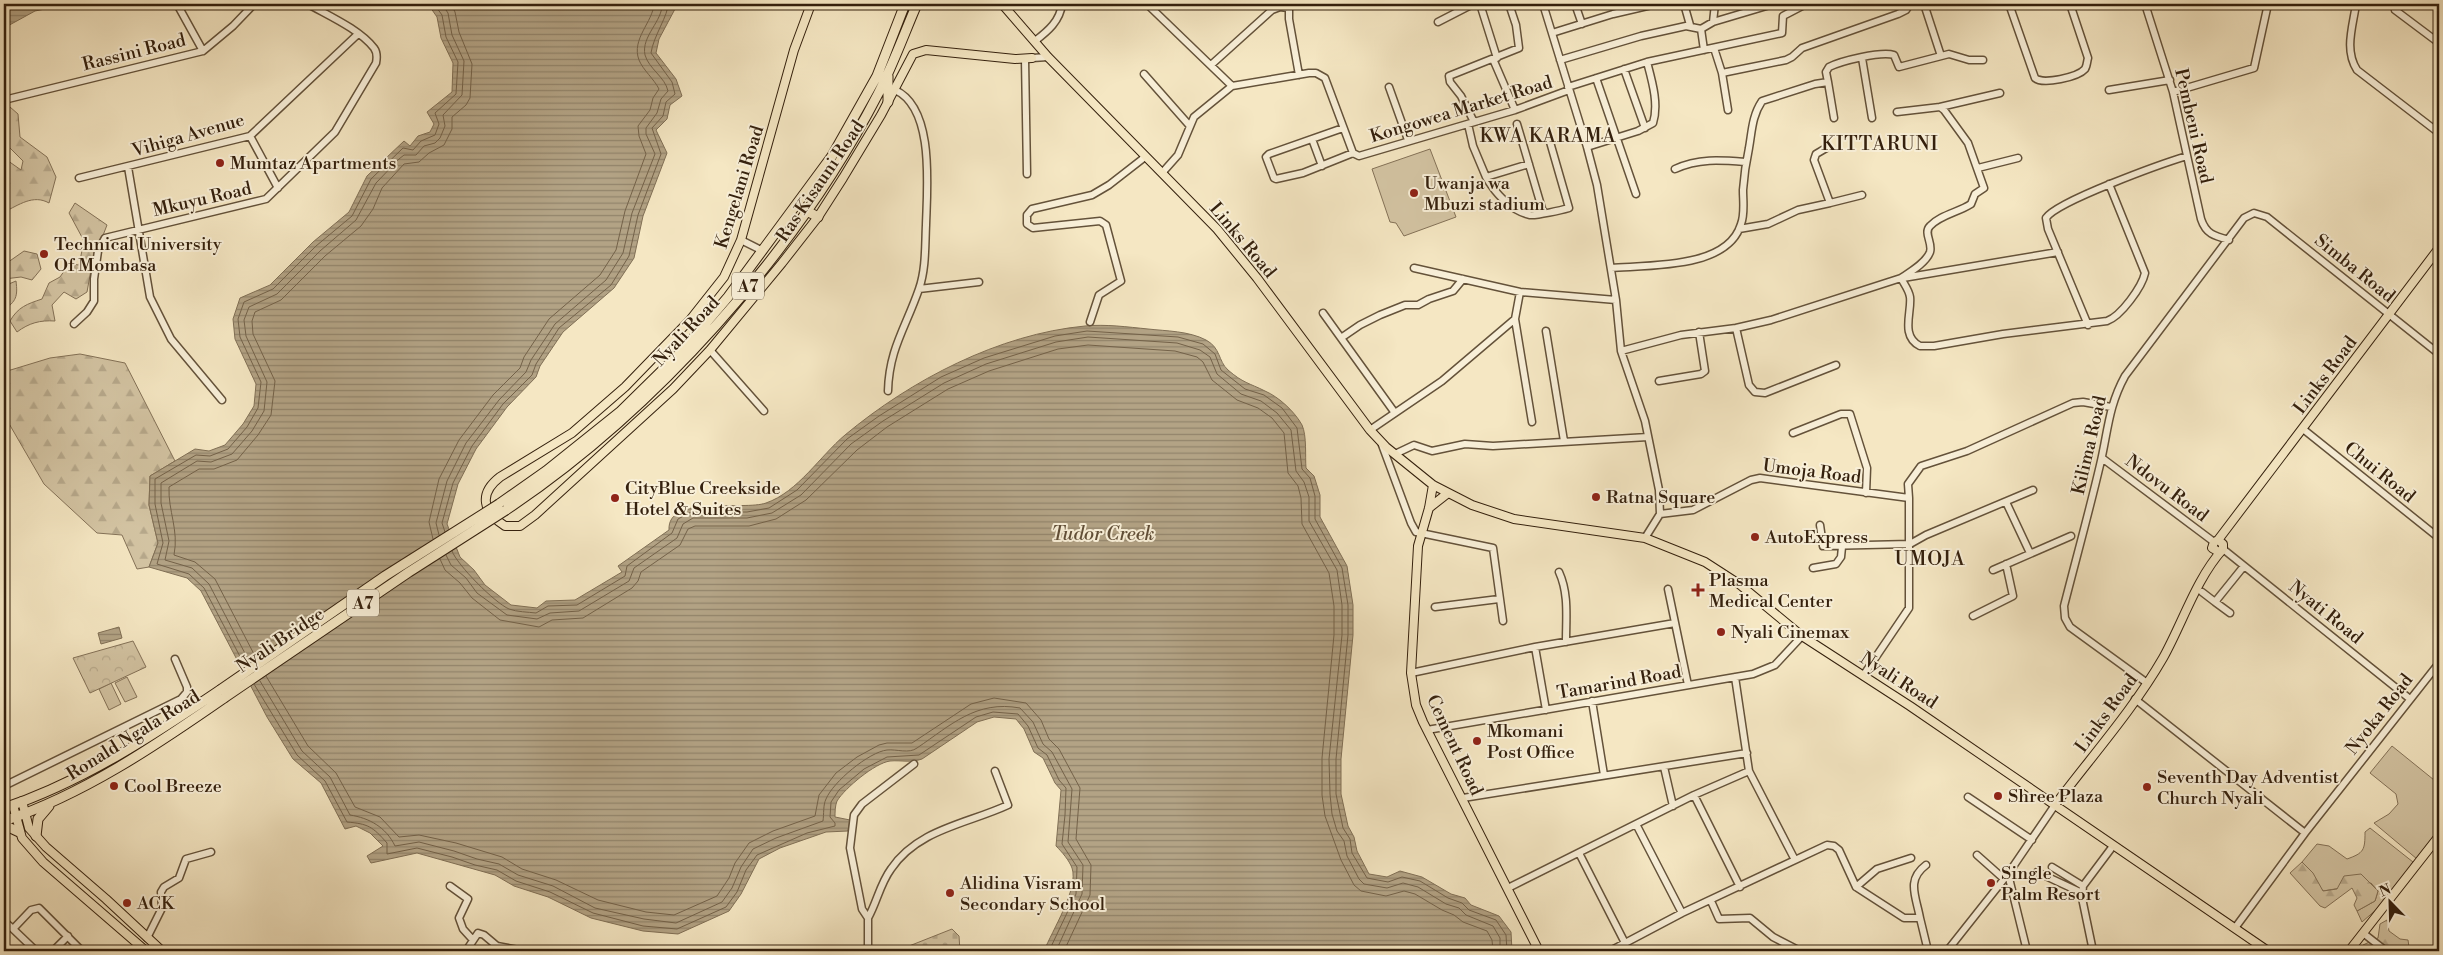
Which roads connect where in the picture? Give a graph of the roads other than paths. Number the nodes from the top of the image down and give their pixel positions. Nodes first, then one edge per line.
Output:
1 (176, 4) edge
2 (254, 4) edge
3 (308, 4) edge
4 (811, 4) edge
5 (904, 4) edge
6 (917, 4) edge
7 (1002, 4) edge
8 (1062, 4) edge
9 (1147, 4) edge
10 (1473, 4) edge
11 (1480, 4) edge
12 (1508, 4) edge
13 (1543, 4) edge
14 (1575, 4) edge
15 (1656, 4) edge
16 (1684, 4) edge
17 (1715, 4) edge
18 (1806, 4) edge
19 (1910, 4) edge
20 (1924, 4) edge
21 (2009, 4) edge
22 (2070, 4) edge
23 (2145, 4) edge
24 (2268, 4) edge
25 (2356, 4) edge
26 (1770, 5) edge
27 (1289, 6) edge
28 (2395, 10) dead end
29 (1438, 22) dead end
30 (1713, 22) junction
31 (1582, 24) junction
32 (1690, 26) junction
33 (1701, 29) junction
34 (1552, 33) junction
35 (358, 34) junction
36 (1035, 41) junction
37 (2439, 43) edge
38 (1714, 48) junction
39 (1042, 49) junction
40 (1704, 50) junction
41 (203, 51) junction
42 (1941, 56) junction
43 (1048, 57) junction
44 (1862, 58) junction
45 (1028, 59) junction
46 (1495, 59) junction
47 (1560, 60) junction
48 (1983, 60) dead end
49 (1647, 62) junction
50 (1211, 65) junction
51 (1624, 69) junction
52 (889, 71) junction
53 (1722, 73) junction
54 (1144, 74) dead end
55 (1298, 74) junction
56 (1596, 78) junction
57 (2170, 80) junction
58 (1828, 82) junction
59 (1232, 86) junction
60 (1389, 87) dead end
61 (1568, 89) junction
62 (894, 90) junction
63 (2109, 90) dead end
64 (2173, 92) junction
65 (2000, 93) dead end
66 (4, 100) edge
67 (888, 102) junction
68 (1940, 107) junction
69 (1515, 110) junction
70 (1728, 110) dead end
71 (1897, 112) dead end
72 (1834, 118) dead end
73 (1872, 118) dead end
74 (1471, 123) junction
75 (1516, 124) dead end
76 (1189, 125) junction
77 (1343, 128) junction
78 (1645, 128) junction
79 (2439, 133) edge
80 (250, 136) junction
81 (1617, 137) junction
82 (1312, 139) junction
83 (1408, 140) junction
84 (1550, 142) dead end
85 (1588, 147) junction
86 (1828, 147) dead end
87 (1352, 153) junction
88 (2187, 156) junction
89 (1145, 157) junction
90 (2018, 158) dead end
91 (1746, 162) junction
92 (1529, 164) junction
93 (1322, 166) junction
94 (128, 167) junction
95 (1978, 168) junction
96 (1675, 169) dead end
97 (1162, 173) junction
98 (1027, 174) dead end
99 (1486, 177) junction
100 (78, 178) dead end
101 (2109, 184) junction
102 (278, 188) junction
103 (1636, 194) dead end
104 (1862, 194) dead end
105 (1830, 203) junction
106 (807, 211) junction
107 (1543, 212) junction
108 (2249, 214) joint
109 (818, 217) junction
110 (139, 228) junction
111 (1739, 230) junction
112 (741, 240) junction
113 (2229, 240) junction
114 (2439, 248) edge
115 (764, 251) junction
116 (2058, 252) junction
117 (1414, 268) dead end
118 (1611, 268) junction
119 (1901, 278) junction
120 (1463, 279) junction
121 (979, 282) dead end
122 (919, 289) junction
123 (1520, 292) junction
124 (1616, 300) junction
125 (1322, 313) dead end
126 (2390, 314) junction
127 (1515, 319) junction
128 (1090, 322) dead end
129 (74, 324) dead end
130 (2088, 325) junction
131 (1736, 328) junction
132 (1546, 331) dead end
133 (1699, 332) junction
134 (1341, 338) junction
135 (710, 350) junction
136 (1621, 351) junction
137 (2439, 354) edge
138 (1836, 365) dead end
139 (1659, 381) dead end
140 (888, 391) dead end
141 (222, 400) dead end
142 (2111, 407) junction
143 (764, 411) dead end
144 (1395, 413) junction
145 (1532, 422) dead end
146 (2303, 429) junction
147 (1370, 430) junction
148 (1793, 433) dead end
149 (1648, 437) junction
150 (1564, 441) junction
151 (1381, 442) junction
152 (1395, 454) junction
153 (2102, 458) junction
154 (1433, 485) junction
155 (2033, 490) dead end
156 (1866, 493) junction
157 (1452, 495) junction
158 (1908, 498) junction
159 (2006, 502) junction
160 (502, 507) junction
161 (1429, 508) junction
162 (1660, 514) junction
163 (524, 524) joint
164 (1820, 525) dead end
165 (1420, 534) junction
166 (2071, 536) dead end
167 (1645, 538) junction
168 (2439, 538) edge
169 (1910, 544) junction
170 (2218, 546) junction
171 (1842, 547) junction
172 (2030, 553) junction
173 (2006, 564) junction
174 (2244, 566) junction
175 (1813, 568) dead end
176 (1993, 570) dead end
177 (1559, 572) dead end
178 (1668, 589) dead end
179 (2202, 592) dead end
180 (1499, 598) junction
181 (2215, 602) junction
182 (1435, 607) dead end
183 (2230, 613) dead end
184 (1973, 616) dead end
185 (1502, 621) dead end
186 (1675, 623) junction
187 (1802, 636) junction
188 (1566, 642) junction
189 (1535, 647) junction
190 (175, 659) dead end
191 (2439, 663) edge
192 (1411, 673) junction
193 (1862, 676) junction
194 (1734, 677) junction
195 (2147, 683) junction
196 (1688, 685) junction
197 (222, 694) junction
198 (2410, 698) junction
199 (2135, 699) junction
200 (1592, 701) junction
201 (1546, 710) junction
202 (1428, 730) junction
203 (1747, 753) junction
204 (914, 764) dead end
205 (1664, 767) junction
206 (995, 771) dead end
207 (1749, 771) junction
208 (1604, 775) junction
209 (4, 786) edge
210 (1694, 795) junction
211 (1968, 797) dead end
212 (1462, 798) junction
213 (22, 801) junction
214 (54, 801) junction
215 (2055, 805) junction
216 (8, 806) edge
217 (1673, 806) junction
218 (24, 814) junction
219 (15, 817) junction
220 (4, 821) edge
221 (1636, 824) junction
222 (4, 825) edge
223 (19, 832) junction
224 (2305, 833) junction
225 (36, 836) junction
226 (2439, 836) edge
227 (2032, 840) junction
228 (2114, 846) junction
229 (211, 852) dead end
230 (1579, 853) junction
231 (1977, 855) dead end
232 (1911, 858) dead end
233 (1795, 860) junction
234 (1926, 865) dead end
235 (2052, 867) dead end
236 (2037, 872) dead end
237 (2006, 876) junction
238 (450, 886) dead end
239 (1740, 887) junction
240 (1856, 887) junction
241 (1508, 888) junction
242 (2082, 889) junction
243 (1711, 901) junction
244 (1682, 913) junction
245 (868, 918) junction
246 (1920, 918) junction
247 (4, 921) edge
248 (2235, 928) junction
249 (13, 929) junction
250 (2363, 933) junction
251 (68, 936) junction
252 (147, 938) junction
253 (472, 940) junction
254 (1625, 943) junction
255 (1618, 949) edge
256 (2265, 950) edge
257 (36, 951) edge
258 (53, 951) edge
259 (82, 951) edge
260 (146, 951) edge
261 (162, 951) edge
262 (466, 951) edge
263 (524, 951) edge
264 (868, 951) edge
265 (1539, 951) edge
266 (1610, 951) edge
267 (1800, 951) edge
268 (1928, 951) edge
269 (1947, 951) edge
270 (2027, 951) edge
271 (2094, 951) edge
272 (2349, 951) edge
273 (2386, 951) edge

1 - 41 street
2 - 41 street, Rassini Road
3 - 35 street
4 - 112 main road, Kengelani Road
5 - 115 highway, Nyali Road / A7
6 - 52 highway, Nyali Road / A7
7 - 36 main road, Links Road
8 - 36 street
9 - 50 street
10 - 29 street
11 - 46 street
12 - 46 street
13 - 34 street
14 - 31 street
15 - 31 street
16 - 32 street
17 - 30 street
18 - 38 street, Kongowea Market Road
19 - 53 street
20 - 42 street
21 - 22 street
23 - 57 street, Pembeni Road
24 - 64 street
25 - 79 street
26 - 30 street
27 - 50 street
27 - 55 street
28 - 37 street
30 - 33 street
31 - 34 street
32 - 33 street
32 - 47 street
33 - 40 street
34 - 47 street
35 - 80 street, Vihiga Avenue
35 - 102 street, Mkuyu Road
36 - 39 main road, Links Road
38 - 40 street, Kongowea Market Road
38 - 53 street
39 - 43 main road, Links Road
39 - 45 street
40 - 49 street, Kongowea Market Road
41 - 66 street, Rassini Road
42 - 44 street
42 - 48 street
43 - 45 street, Ras Kisauni Road
43 - 89 main road, Links Road
44 - 58 street
44 - 73 street
45 - 62 main road, Ras Kisauni Road
45 - 98 street
46 - 69 street
46 - 74 street
47 - 61 street
49 - 51 street, Kongowea Market Road
49 - 78 street
50 - 59 street
51 - 56 street, Kongowea Market Road
51 - 78 street
52 - 67 highway
52 - 106 highway, Nyali Road / A7
53 - 70 street
54 - 76 street
55 - 59 street, Kongowea Market Road
55 - 77 street, Kongowea Market Road
56 - 61 street, Kongowea Market Road
56 - 81 street
57 - 63 street
57 - 64 street, Pembeni Road
58 - 72 street
58 - 91 street
59 - 76 street, Kongowea Market Road
60 - 83 street
61 - 69 street, Kongowea Market Road
61 - 85 street
62 - 67 main road, Ras Kisauni Road
62 - 122 street
64 - 88 street, Pembeni Road
65 - 68 street
67 - 109 main road, Ras Kisauni Road
68 - 71 street
68 - 95 street
69 - 74 street, Kongowea Market Road
74 - 83 street, Kongowea Market Road
74 - 99 street
75 - 92 street
76 - 97 street, Kongowea Market Road
77 - 82 street
77 - 87 street, Kongowea Market Road
78 - 81 street
80 - 94 street, Vihiga Avenue
80 - 102 street
81 - 85 street
81 - 103 street
82 - 93 street
82 - 93 street
83 - 87 street, Kongowea Market Road
84 - 107 street
85 - 118 street
86 - 105 street
87 - 93 street
88 - 101 street
88 - 113 street, Pembeni Road
89 - 97 main road, Links Road
89 - 128 street
90 - 95 street
91 - 96 street
91 - 111 street
92 - 99 street
92 - 107 street
94 - 100 street, Vihiga Avenue
94 - 110 street
95 - 119 street
97 - 147 main road, Links Road
99 - 107 street
101 - 116 street
101 - 130 street
102 - 110 street, Mkuyu Road
104 - 105 street
105 - 111 street
106 - 109 highway
106 - 160 highway, Nyali Road / A7
108 - 113 street, Kilima Road
108 - 126 street, Simba Road
109 - 135 main road, Ras Kisauni Road
110 - 129 street, Mkuyu Road
110 - 141 street
111 - 118 street
112 - 115 street
112 - 163 main road, Kengelani Road
113 - 142 street, Kilima Road
114 - 126 main road, Links Road
115 - 160 highway, Nyali Road / A7
116 - 119 street
116 - 130 street
117 - 120 street
118 - 124 street
119 - 130 street
119 - 131 street
120 - 123 street
120 - 134 street
121 - 122 street
122 - 140 street
123 - 124 street
123 - 127 street
124 - 136 street
125 - 134 street
126 - 137 street, Simba Road
126 - 146 main road, Links Road
127 - 144 street
127 - 145 street
131 - 133 street
131 - 138 street
132 - 150 street
133 - 136 street
133 - 139 street
134 - 144 street
135 - 143 street
135 - 163 main road, Ras Kisauni Road
136 - 149 street
142 - 153 street, Kilima Road
142 - 158 street
144 - 147 street
146 - 168 street, Chui Road
146 - 170 main road, Links Road
147 - 151 main road, Links Road
148 - 156 street
149 - 150 street
149 - 162 street
150 - 152 street
151 - 152 main road, Links Road
151 - 165 street
152 - 154 main road, Links Road
153 - 170 street, Ndovu Road
153 - 195 street, Kilima Road
154 - 157 main road, Links Road
154 - 161 main road, Cement Road
155 - 159 street
156 - 158 street, Umoja Road
156 - 162 street, Umoja Road
157 - 161 main road
157 - 167 main road, Nyali Road
158 - 169 street
159 - 169 street
159 - 172 street
160 - 197 highway, Nyali Bridge / A7, bridge
161 - 165 main road, Cement Road
162 - 167 street
164 - 171 street
165 - 180 street
165 - 192 main road, Cement Road
166 - 172 street
167 - 187 main road, Nyali Road
169 - 171 street
169 - 193 street
170 - 174 street, Nyati Road
170 - 195 main road, Links Road
171 - 175 street
172 - 173 street
173 - 176 street
173 - 184 street
174 - 181 street
174 - 198 street, Nyati Road
177 - 188 street
178 - 186 street
179 - 181 street
180 - 182 street
180 - 185 street
181 - 183 street
186 - 188 street
186 - 196 street
187 - 193 main road, Nyali Road
187 - 194 street, Tamarind Road
188 - 189 street
189 - 192 street
189 - 201 street
190 - 209 street
191 - 198 street, Nyoka Road
192 - 202 main road, Cement Road
193 - 215 main road, Nyali Road
194 - 196 street, Tamarind Road
194 - 203 street
195 - 199 main road, Links Road
196 - 200 street, Tamarind Road
197 - 213 highway, Ronald Ngala Road / A7
197 - 214 highway, Ronald Ngala Road / A7
198 - 224 street, Nyoka Road
199 - 215 main road, Links Road
199 - 224 street
200 - 201 street, Tamarind Road
200 - 208 street
201 - 202 street, Tamarind Road
202 - 212 main road, Cement Road
203 - 205 street
203 - 207 street
204 - 245 street
205 - 208 street
205 - 217 street
206 - 245 street
207 - 210 street
207 - 233 street
208 - 212 street
210 - 217 street
210 - 239 street
211 - 227 street
212 - 241 main road, Cement Road
213 - 216 highway, Ronald Ngala Road / A7
213 - 218 main road
214 - 218 highway, Ronald Ngala Road / A7
214 - 225 highway
215 - 227 street
215 - 228 main road, Nyali Road
216 - 219 main road
217 - 221 street
218 - 219 highway, Ronald Ngala Road / A7
218 - 225 main road
219 - 220 highway, Ronald Ngala Road / A7
219 - 223 main road
221 - 230 street
221 - 244 street
222 - 223 highway
223 - 260 main road
224 - 248 street, Nyoka Road
225 - 252 main road
226 - 250 main road
227 - 237 street
228 - 242 street
228 - 248 main road, Nyali Road
229 - 252 street
230 - 241 street
230 - 254 street
231 - 237 street
232 - 240 street
233 - 239 street
233 - 240 street
234 - 246 street
235 - 242 street
236 - 242 street
237 - 269 street
237 - 270 street
238 - 253 street
239 - 243 street
240 - 246 street
241 - 265 main road, Cement Road
242 - 271 street
243 - 244 street
243 - 267 street
244 - 254 street
245 - 264 street
246 - 268 street
247 - 249 street
248 - 256 main road, Nyali Road
249 - 251 street
249 - 257 street
250 - 272 main road
250 - 273 street
251 - 258 street
251 - 259 street
252 - 261 main road
253 - 262 street
253 - 263 street
254 - 255 street
255 - 266 street

